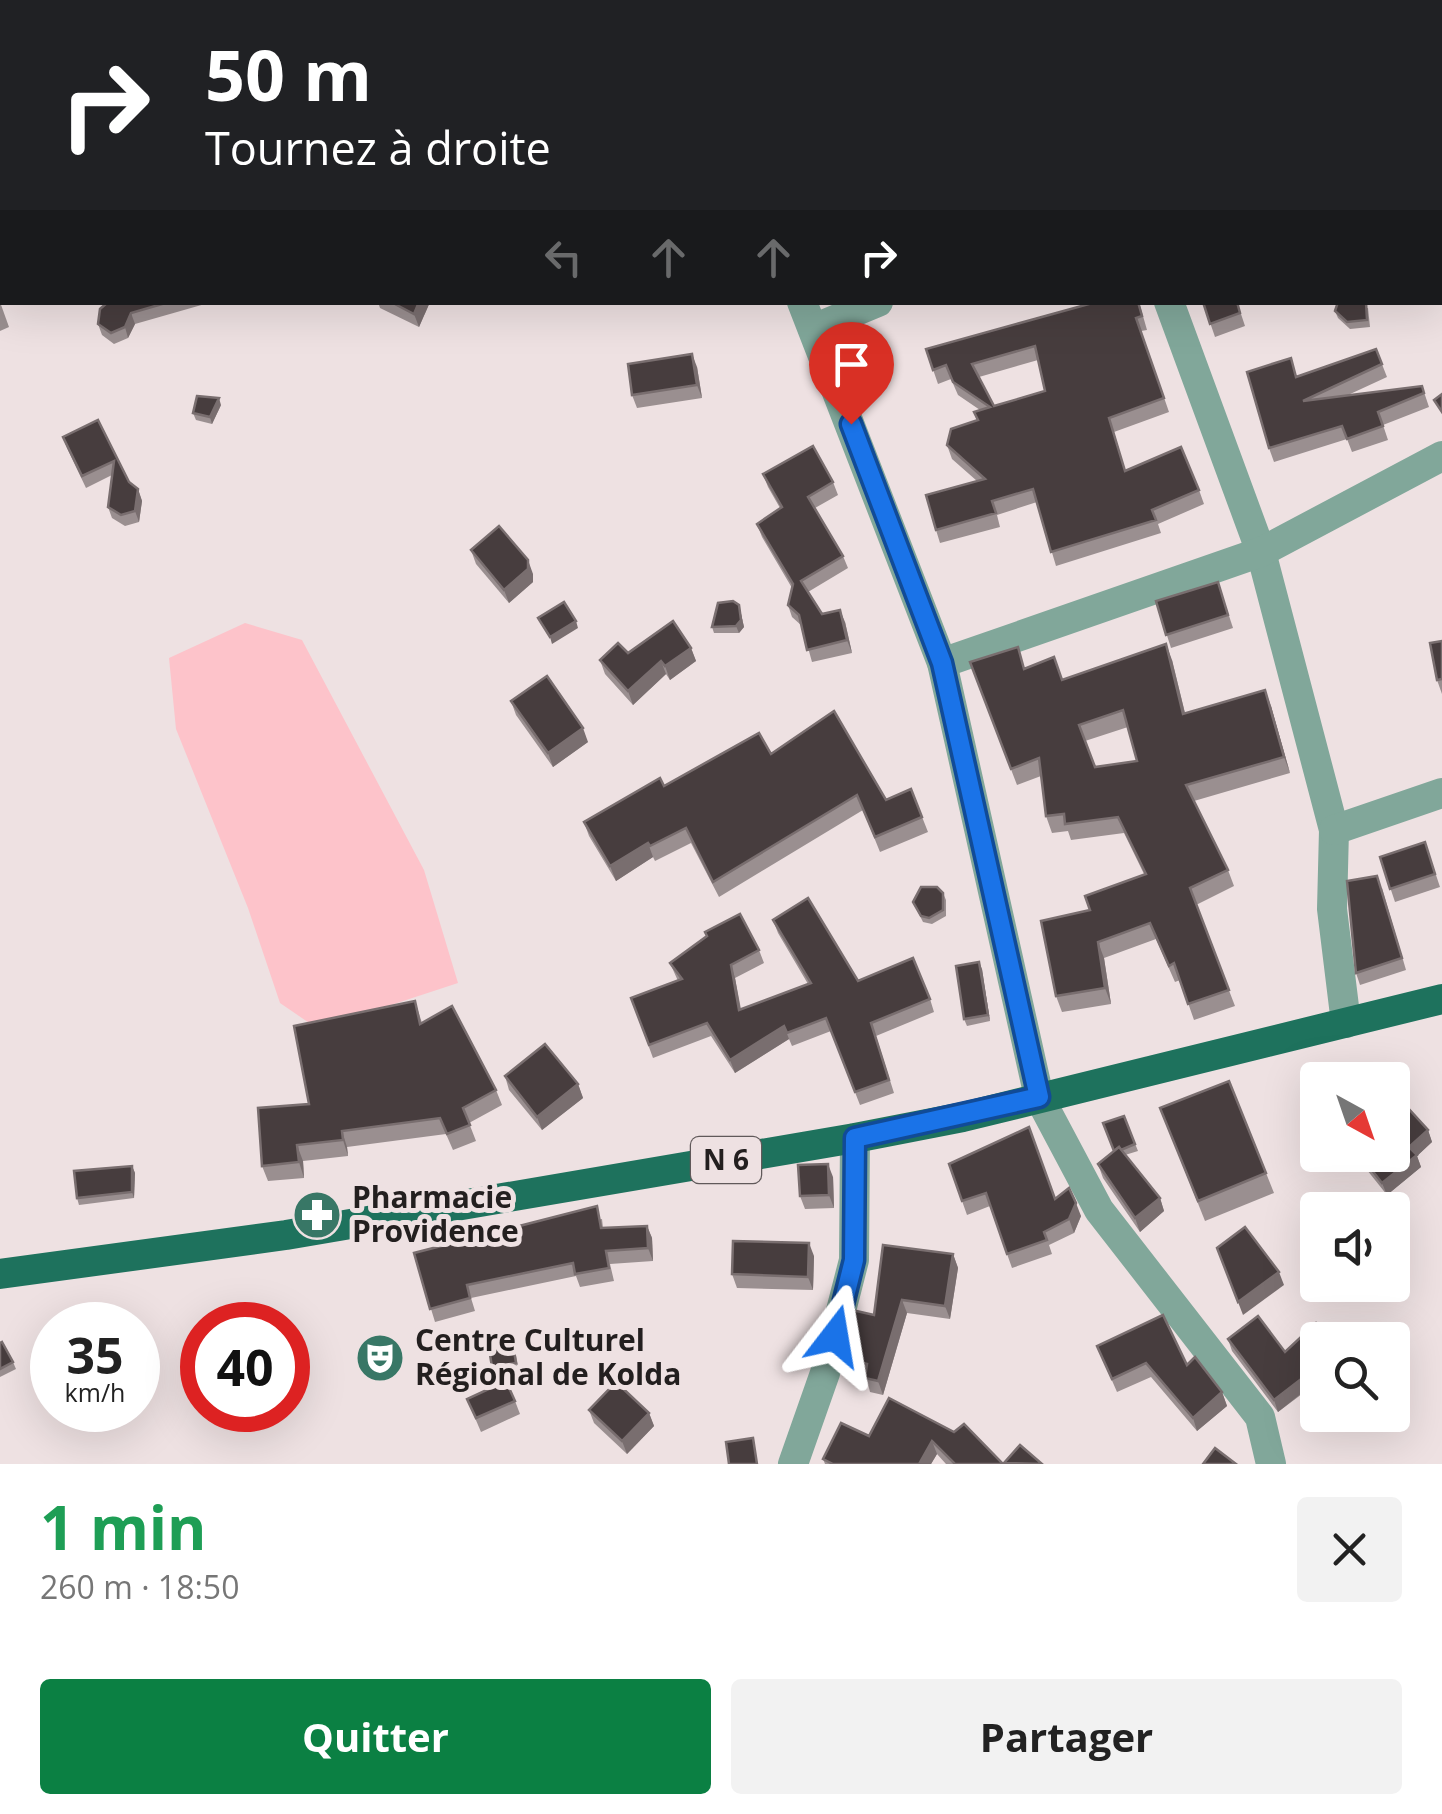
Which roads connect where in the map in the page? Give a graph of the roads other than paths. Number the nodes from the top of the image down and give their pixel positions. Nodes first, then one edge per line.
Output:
1 (863, 305) edge
2 (1170, 305) edge
3 (808, 316) edge
4 (1442, 456) edge
5 (1261, 552) junction
6 (942, 663) junction
7 (1442, 793) edge
8 (1334, 830) junction
9 (1442, 999) edge
10 (1346, 1023) junction
11 (1039, 1097) junction
12 (855, 1138) junction
13 (0, 1274) edge
14 (794, 1464) edge
15 (1271, 1464) edge

1 - 3 street
2 - 5 street
3 - 6 street
4 - 5 street
5 - 6 street
5 - 8 street
6 - 11 street
7 - 8 street
8 - 10 street
9 - 10 main road, N 6
10 - 11 main road, N 6
11 - 12 main road, N 6
11 - 15 street
12 - 13 main road, N 6
12 - 14 street

